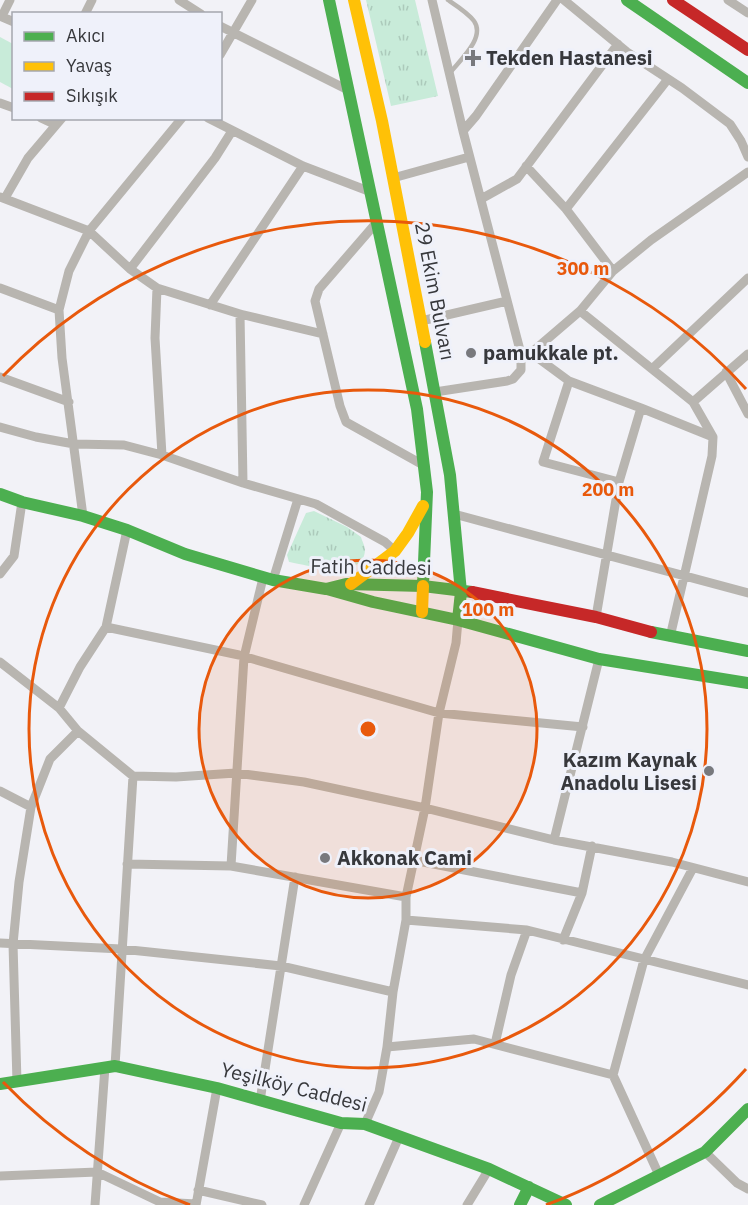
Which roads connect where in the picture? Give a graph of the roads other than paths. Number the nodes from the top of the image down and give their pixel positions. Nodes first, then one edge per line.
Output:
1 (10, 0) edge
2 (179, 0) edge
3 (252, 0) edge
4 (329, 0) edge
5 (354, 0) edge
6 (432, 0) edge
7 (448, 0) edge
8 (557, 0) edge
9 (564, 0) edge
10 (627, 0) edge
11 (673, 0) edge
12 (728, 0) edge
13 (198, 12) edge
14 (748, 13) edge
15 (1, 16) edge
16 (222, 27) edge
17 (233, 33) junction
18 (618, 44) junction
19 (748, 51) edge
20 (222, 52) edge
21 (449, 74) junction
22 (668, 79) junction
23 (748, 83) edge
24 (348, 90) junction
25 (181, 120) edge
26 (212, 120) edge
27 (59, 122) edge
28 (232, 130) junction
29 (463, 131) junction
30 (469, 157) junction
31 (748, 157) edge
32 (303, 166) junction
33 (526, 166) junction
34 (748, 172) edge
35 (393, 178) junction
36 (371, 192) junction
37 (2, 197) edge
38 (481, 199) junction
39 (566, 209) junction
40 (377, 222) junction
41 (89, 231) junction
42 (130, 269) junction
43 (613, 271) junction
44 (748, 278) edge
45 (0, 288) edge
46 (157, 288) junction
47 (507, 301) junction
48 (210, 304) junction
49 (59, 310) junction
50 (580, 311) junction
51 (240, 314) junction
52 (422, 321) junction
53 (323, 334) junction
54 (526, 354) junction
55 (748, 354) edge
56 (653, 368) junction
57 (726, 372) junction
58 (0, 377) edge
59 (569, 381) junction
60 (435, 392) junction
61 (69, 402) junction
62 (693, 402) junction
63 (641, 408) junction
64 (748, 414) edge
65 (0, 427) edge
66 (713, 437) junction
67 (74, 444) junction
68 (162, 455) junction
69 (425, 466) junction
70 (619, 482) junction
71 (243, 483) junction
72 (0, 494) edge
73 (298, 500) junction
74 (22, 502) junction
75 (426, 502) junction
76 (454, 514) junction
77 (83, 516) junction
78 (127, 530) junction
79 (394, 551) junction
80 (607, 554) junction
81 (0, 574) edge
82 (685, 577) junction
83 (268, 579) junction
84 (351, 584) junction
85 (423, 586) junction
86 (326, 589) junction
87 (461, 592) junction
88 (748, 593) edge
89 (422, 612) junction
90 (596, 617) junction
91 (458, 620) junction
92 (106, 627) junction
93 (670, 637) junction
94 (748, 651) edge
95 (244, 657) junction
96 (599, 659) junction
97 (0, 662) edge
98 (748, 683) edge
99 (58, 708) junction
100 (439, 713) junction
101 (583, 727) junction
102 (78, 731) junction
103 (236, 772) junction
104 (133, 776) junction
105 (0, 791) edge
106 (31, 807) junction
107 (425, 808) junction
108 (554, 840) junction
109 (592, 846) junction
110 (413, 860) junction
111 (127, 864) junction
112 (231, 866) junction
113 (693, 868) junction
114 (295, 877) junction
115 (748, 882) edge
116 (582, 893) junction
117 (405, 897) junction
118 (406, 920) junction
119 (527, 930) junction
120 (563, 940) junction
121 (0, 943) edge
122 (13, 944) junction
123 (122, 949) junction
124 (644, 960) junction
125 (281, 966) junction
126 (748, 985) edge
127 (393, 992) junction
128 (495, 1044) junction
129 (387, 1047) junction
130 (110, 1067) junction
131 (613, 1075) junction
132 (17, 1082) junction
133 (0, 1084) edge
134 (217, 1088) junction
135 (260, 1101) junction
136 (748, 1109) edge
137 (341, 1123) junction
138 (365, 1124) junction
139 (399, 1137) junction
140 (705, 1152) junction
141 (489, 1169) junction
142 (97, 1172) junction
143 (659, 1175) junction
144 (0, 1176) edge
145 (638, 1186) junction
146 (529, 1187) junction
147 (748, 1189) edge
148 (198, 1190) junction
149 (159, 1203) edge
150 (95, 1205) edge
151 (196, 1205) edge
152 (262, 1205) edge
153 (304, 1205) edge
154 (369, 1205) edge
155 (467, 1205) edge
156 (520, 1205) edge
157 (566, 1205) edge
158 (600, 1205) edge
159 (630, 1205) edge

1 - 15 street
2 - 13 street
3 - 17 street
4 - 24 main road, 29 Ekim Bulvarı
5 - 35 main road, 29 Ekim Bulvarı
6 - 21 street
7 - 21 lane
8 - 29 street
9 - 18 street
10 - 23 main road
11 - 19 main road
12 - 14 street
16 - 17 street
17 - 20 street
17 - 24 street
18 - 22 street
18 - 33 street
21 - 29 street
22 - 31 street
22 - 39 street
24 - 36 main road, 29 Ekim Bulvarı
25 - 41 street
26 - 28 street
27 - 37 street
28 - 32 street
28 - 42 street
29 - 30 street
30 - 35 street
30 - 38 street
32 - 36 street
32 - 48 street
33 - 38 street
33 - 39 street
34 - 43 street
35 - 52 main road, 29 Ekim Bulvarı
36 - 40 main road, 29 Ekim Bulvarı
37 - 41 street
38 - 47 street
39 - 43 street
40 - 53 street
40 - 69 main road, 29 Ekim Bulvarı
41 - 42 street
41 - 49 street
42 - 46 street
43 - 50 street
44 - 56 street
45 - 49 street
46 - 48 street
46 - 68 street
47 - 52 street
47 - 54 street
48 - 51 street
49 - 61 street
50 - 54 street
50 - 56 street
51 - 53 street
51 - 71 street
52 - 60 main road, 29 Ekim Bulvarı
53 - 69 street
54 - 59 street
54 - 60 street
55 - 57 street
56 - 62 street
57 - 62 street
57 - 64 street
58 - 61 street
59 - 63 street
59 - 70 street
60 - 76 main road, 29 Ekim Bulvarı
61 - 67 street
62 - 66 street
63 - 66 street
63 - 70 street
65 - 67 street
66 - 82 street
67 - 68 street
67 - 77 street
68 - 71 street
69 - 75 main road, 29 Ekim Bulvarı
70 - 80 street
71 - 73 street
72 - 74 main road, Fatih Caddesi
73 - 79 street
73 - 83 street
74 - 77 main road, Fatih Caddesi
74 - 81 street
75 - 79 main road
75 - 85 main road, 29 Ekim Bulvarı
76 - 80 street
76 - 87 main road, 29 Ekim Bulvarı
77 - 78 main road, Fatih Caddesi
78 - 83 main road, Fatih Caddesi
78 - 92 street
79 - 84 main road
80 - 82 street
80 - 90 street
82 - 88 street
82 - 93 street
83 - 86 main road, Fatih Caddesi
83 - 95 street
84 - 85 main road, Fatih Caddesi
84 - 86 main road, Fatih Caddesi
85 - 87 main road, Fatih Caddesi
85 - 89 main road, 29 Ekim Bulvarı
86 - 89 main road
87 - 90 main road, Fatih Caddesi
87 - 91 main road, 29 Ekim Bulvarı
89 - 91 main road
90 - 93 main road, Fatih Caddesi
91 - 96 main road
91 - 100 street
92 - 95 street
92 - 99 street
93 - 94 main road, Fatih Caddesi
95 - 100 street
95 - 103 street
96 - 98 main road
96 - 101 street
97 - 99 street
99 - 102 street
100 - 101 street
100 - 107 street
101 - 108 street
102 - 104 street
102 - 106 street
103 - 104 street
103 - 107 street
103 - 112 street
104 - 111 street
105 - 106 street
106 - 122 street
107 - 108 street
107 - 110 street
108 - 109 street
109 - 113 street
109 - 116 street
110 - 116 street
110 - 117 street
111 - 112 street
111 - 123 street
112 - 114 street
113 - 115 street
113 - 124 street
114 - 117 street
114 - 125 street
116 - 120 street
117 - 118 street
118 - 119 street
118 - 127 street
119 - 120 street
119 - 128 street
120 - 124 street
121 - 122 street
122 - 123 street
122 - 132 street
123 - 125 street
123 - 130 street
124 - 126 street
124 - 131 street
125 - 127 street
125 - 135 street
127 - 129 street
128 - 129 street
128 - 131 street
129 - 138 street
130 - 132 main road, Yeşilköy Caddesi
130 - 134 main road, Yeşilköy Caddesi
130 - 142 street
131 - 143 street
132 - 133 main road, Yeşilköy Caddesi
134 - 135 main road, Yeşilköy Caddesi
134 - 148 street
135 - 137 main road, Yeşilköy Caddesi
136 - 140 main road
137 - 138 main road, Yeşilköy Caddesi
137 - 153 street
138 - 139 main road, Yeşilköy Caddesi
139 - 141 main road, Yeşilköy Caddesi
139 - 154 street
140 - 143 main road
140 - 147 street
141 - 146 main road, Yeşilköy Caddesi
141 - 155 street
142 - 144 street
142 - 149 street
142 - 150 street
143 - 145 main road
145 - 158 main road
145 - 159 main road
146 - 156 main road
146 - 157 main road, Yeşilköy Caddesi
148 - 151 street
148 - 152 street
149 - 151 street

